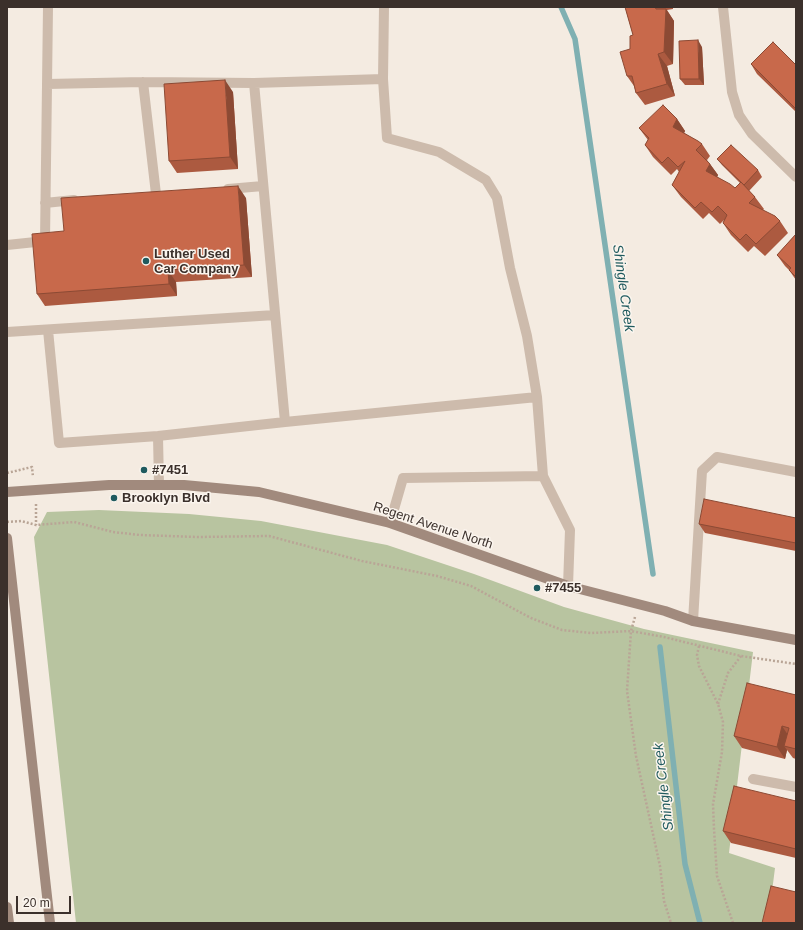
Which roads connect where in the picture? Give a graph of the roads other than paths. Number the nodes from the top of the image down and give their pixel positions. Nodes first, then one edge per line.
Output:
1 (48, 7) edge
2 (384, 7) edge
3 (723, 7) edge
4 (383, 78) junction
5 (143, 82) junction
6 (254, 83) junction
7 (47, 84) junction
8 (796, 177) edge
9 (263, 186) junction
10 (217, 190) edge
11 (156, 194) edge
12 (85, 200) edge
13 (45, 203) junction
14 (7, 245) edge
15 (275, 315) junction
16 (48, 330) junction
17 (7, 332) edge
18 (538, 397) junction
19 (285, 422) junction
20 (158, 436) junction
21 (796, 472) edge
22 (543, 476) junction
23 (159, 485) junction
24 (7, 492) edge
25 (390, 523) junction
26 (7, 538) edge
27 (568, 586) junction
28 (693, 621) junction
29 (796, 640) edge
30 (754, 779) dead end
31 (796, 787) edge
32 (7, 907) edge
33 (9, 923) edge
34 (50, 923) edge

1 - 7 street
2 - 4 street
3 - 8 street
4 - 6 street
4 - 18 street
5 - 6 street
5 - 7 street
5 - 11 street
6 - 9 street
7 - 13 street
9 - 10 street
9 - 15 street
12 - 13 street
13 - 14 street
15 - 16 street
15 - 19 street
16 - 17 street
16 - 20 street
18 - 19 street
18 - 22 street
19 - 20 street
20 - 23 street
21 - 28 street
22 - 25 street
22 - 27 street
23 - 24 street, Regent Avenue North
23 - 25 street, Regent Avenue North
25 - 27 street, Regent Avenue North
26 - 34 street
27 - 28 street, Regent Avenue North
28 - 29 street, Regent Avenue North
30 - 31 street
32 - 33 street

